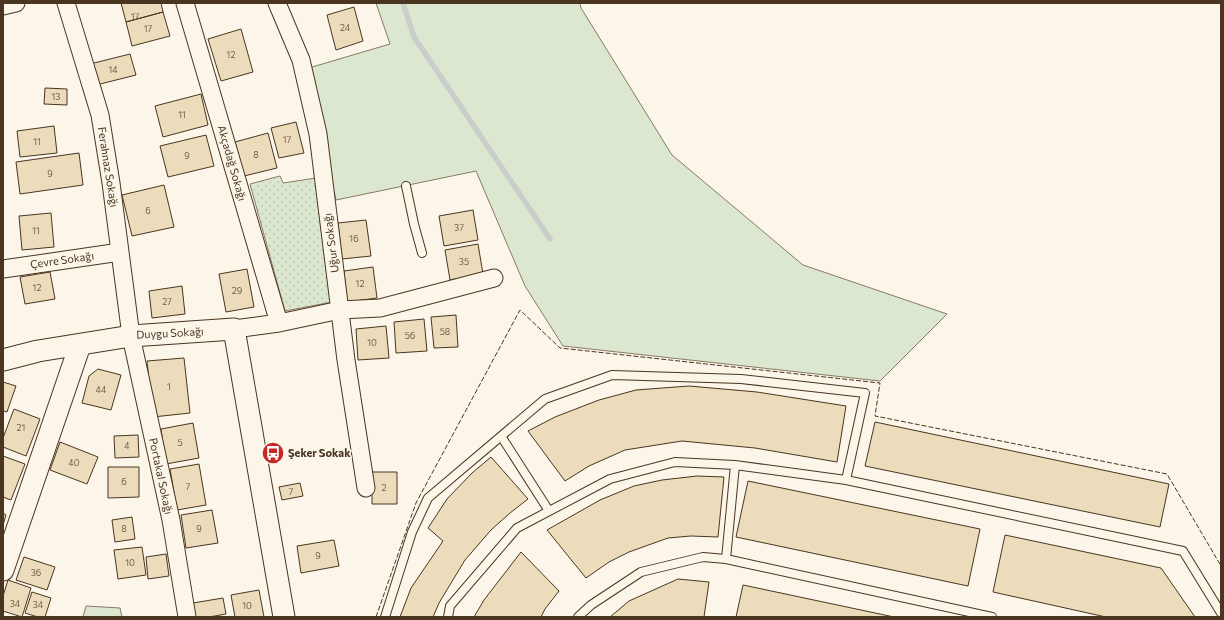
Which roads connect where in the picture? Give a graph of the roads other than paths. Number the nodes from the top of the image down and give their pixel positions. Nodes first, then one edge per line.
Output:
1 (16, 3) edge
2 (66, 3) edge
3 (185, 3) edge
4 (277, 3) edge
5 (3, 6) edge
6 (406, 186) dead end
7 (120, 252) junction
8 (422, 253) dead end
9 (3, 269) edge
10 (494, 278) dead end
11 (340, 310) junction
12 (279, 323) junction
13 (234, 329) junction
14 (131, 336) junction
15 (80, 345) junction
16 (3, 360) edge
17 (501, 436) junction
18 (735, 465) junction
19 (846, 480) junction
20 (366, 488) dead end
21 (549, 511) junction
22 (726, 559) junction
23 (3, 570) edge
24 (1221, 613) edge
25 (187, 617) edge
26 (284, 617) edge
27 (385, 617) edge
28 (448, 617) edge
29 (578, 617) edge
30 (992, 617) edge

1 - 5 street
2 - 7 street, Ferahnaz Sokağı
3 - 12 street, Akçadağ Sokağı
4 - 11 street, Uğur Sokağı
6 - 8 lane
7 - 9 street, Çevre Sokağı
7 - 14 street, Ferahnaz Sokağı
10 - 11 street, Duygu Sokağı
11 - 12 street, Duygu Sokağı
11 - 20 street, Uğur Sokağı
12 - 13 street, Duygu Sokağı
13 - 14 street, Duygu Sokağı
13 - 26 street
14 - 15 street, Duygu Sokağı
14 - 25 street, Portakal Sokağı
15 - 16 street, Duygu Sokağı
15 - 23 street
17 - 19 lane
17 - 21 lane
17 - 27 lane
18 - 19 lane
18 - 21 lane
18 - 22 lane
19 - 24 lane
21 - 28 lane
22 - 29 lane
22 - 30 lane

